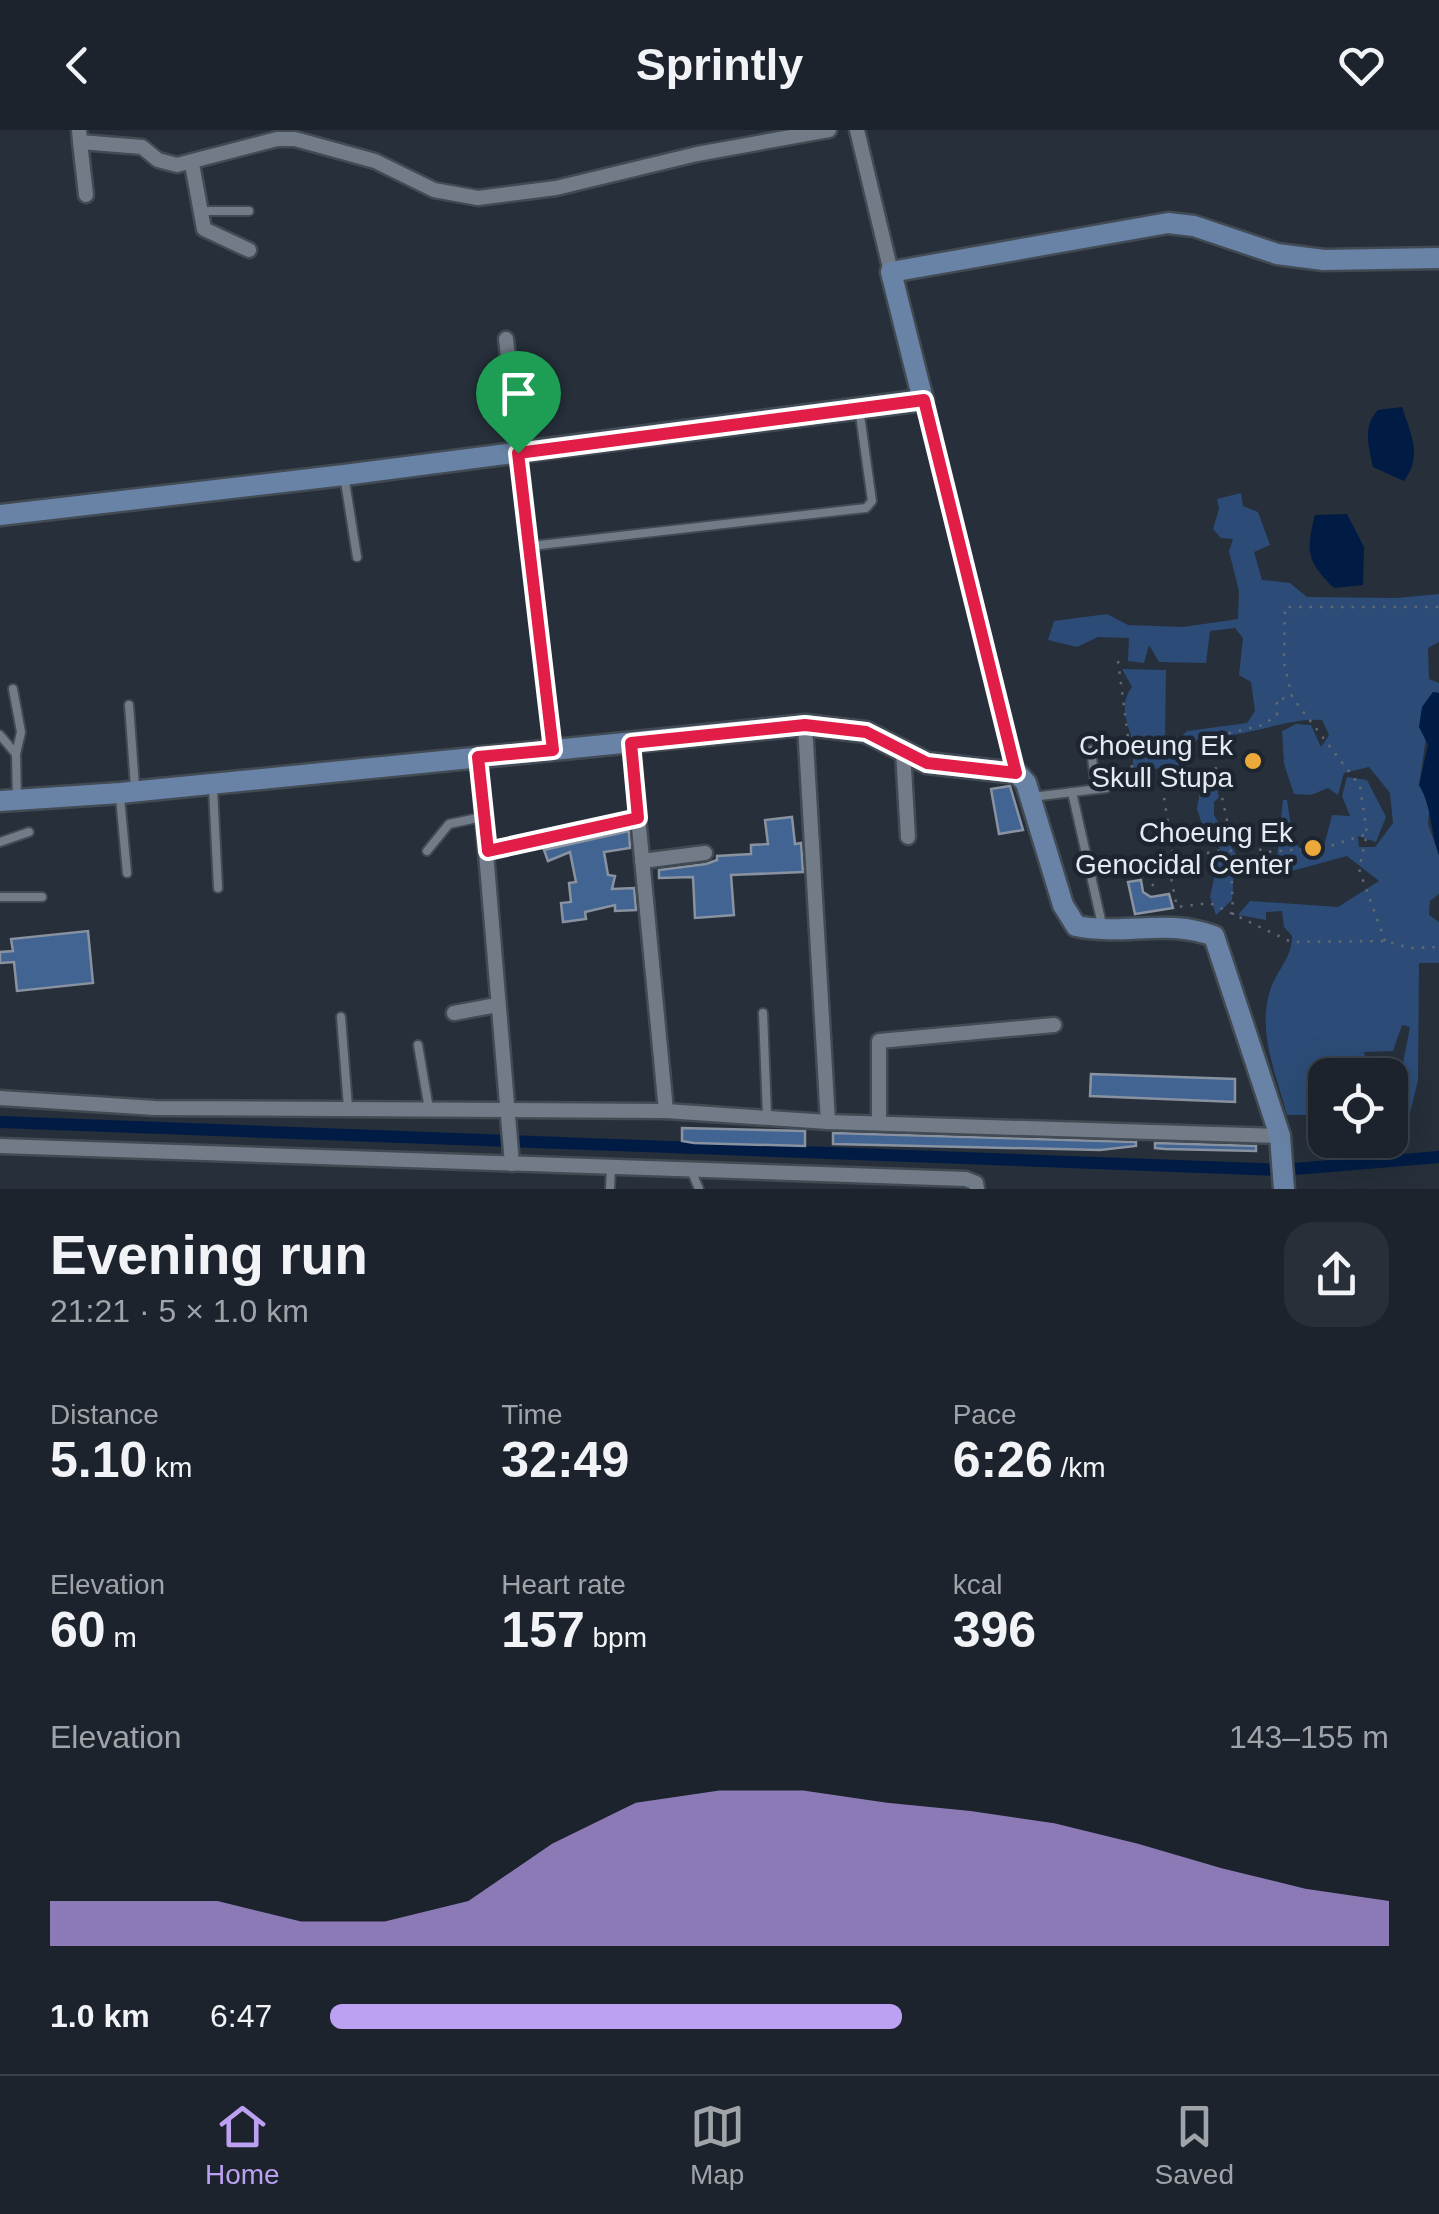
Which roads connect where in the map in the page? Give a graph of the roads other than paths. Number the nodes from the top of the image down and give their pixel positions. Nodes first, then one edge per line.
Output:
1 (828, 130) edge
2 (857, 130) edge
3 (80, 136) edge
4 (192, 164) junction
5 (86, 195) dead end
6 (198, 211) junction
7 (249, 211) dead end
8 (249, 250) dead end
9 (1439, 258) edge
10 (891, 272) junction
11 (506, 339) dead end
12 (924, 400) junction
13 (859, 408) junction
14 (518, 453) junction
15 (344, 476) junction
16 (0, 515) edge
17 (531, 546) junction
18 (357, 557) dead end
19 (14, 689) dead end
20 (129, 705) dead end
21 (805, 725) junction
22 (0, 735) edge
23 (631, 743) junction
24 (553, 750) junction
25 (1091, 750) dead end
26 (903, 751) junction
27 (16, 754) junction
28 (478, 757) junction
29 (1016, 773) junction
30 (213, 783) junction
31 (1106, 788) road end
32 (1096, 789) junction
33 (128, 792) junction
34 (1072, 792) junction
35 (1032, 797) junction
36 (8, 800) edge
37 (482, 817) junction
38 (638, 818) junction
39 (29, 832) dead end
40 (908, 837) dead end
41 (0, 842) edge
42 (427, 851) dead end
43 (488, 851) junction
44 (705, 853) dead end
45 (642, 861) junction
46 (126, 872) dead end
47 (218, 888) dead end
48 (42, 896) dead end
49 (0, 897) edge
50 (1103, 932) junction
51 (497, 1005) junction
52 (454, 1013) dead end
53 (763, 1013) dead end
54 (341, 1017) dead end
55 (1054, 1025) dead end
56 (418, 1045) dead end
57 (0, 1098) edge
58 (348, 1107) junction
59 (429, 1109) junction
60 (666, 1111) junction
61 (767, 1115) junction
62 (508, 1118) junction
63 (828, 1122) junction
64 (879, 1123) junction
65 (1281, 1145) junction
66 (0, 1146) edge
67 (511, 1158) junction
68 (611, 1167) junction
69 (691, 1170) junction
70 (1284, 1184) edge
71 (610, 1189) edge
72 (699, 1189) edge
73 (976, 1189) edge

1 - 4 street
2 - 10 street
3 - 4 street
3 - 5 street
4 - 6 street
6 - 7 lane
6 - 8 street
9 - 10 main road
10 - 12 main road
11 - 14 street
12 - 13 main road
12 - 29 street
13 - 14 main road
13 - 17 lane
14 - 15 main road
14 - 17 street
15 - 16 main road
15 - 18 lane
17 - 24 street
19 - 27 lane
20 - 33 lane
21 - 23 main road
21 - 26 main road
21 - 63 street
22 - 27 lane
23 - 24 main road
23 - 38 street
24 - 28 main road
25 - 32 lane
26 - 29 main road
26 - 40 street
27 - 36 lane
28 - 30 main road
28 - 37 street
29 - 35 main road
30 - 33 main road
30 - 47 lane
31 - 32 lane
32 - 34 lane
33 - 36 main road
33 - 46 lane
34 - 35 lane
34 - 50 lane
35 - 50 main road
37 - 42 lane
37 - 43 street
38 - 43 street
38 - 45 street
39 - 41 lane
43 - 51 street
44 - 45 street
45 - 60 street
48 - 49 lane
50 - 65 main road
51 - 52 street
51 - 62 street
53 - 61 lane
54 - 58 lane
55 - 64 street
56 - 59 lane
57 - 58 street
58 - 59 street
59 - 62 street
60 - 61 street
60 - 62 street
61 - 63 street
62 - 67 street
63 - 64 street
64 - 65 street
65 - 70 main road
66 - 67 street
67 - 68 street
68 - 69 street
68 - 71 lane
69 - 72 lane
69 - 73 street

